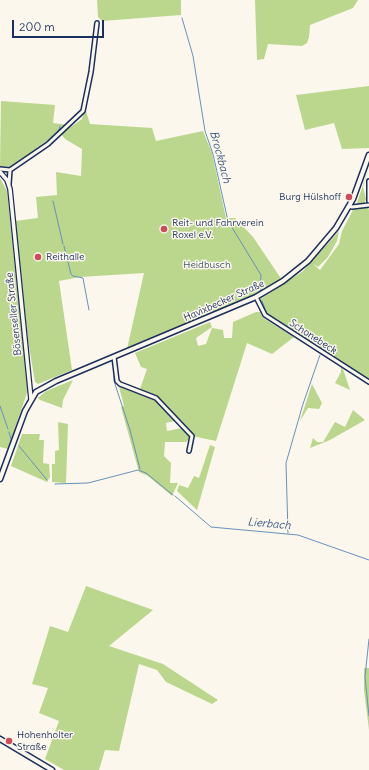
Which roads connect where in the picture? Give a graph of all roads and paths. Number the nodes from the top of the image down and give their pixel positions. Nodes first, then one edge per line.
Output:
1 (97, 23) dead end
2 (369, 155) edge
3 (0, 169) edge
4 (10, 170) junction
5 (0, 172) edge
6 (369, 181) edge
7 (9, 184) junction
8 (369, 201) edge
9 (369, 205) edge
10 (349, 206) junction
11 (256, 297) junction
12 (114, 357) junction
13 (369, 382) edge
14 (30, 386) junction
15 (39, 390) junction
16 (31, 399) junction
17 (189, 451) dead end
18 (0, 479) edge
19 (0, 739) edge
20 (52, 770) edge

1 - 4 street
2 - 10 main road, Havixbecker Straße
3 - 4 street
4 - 7 street
5 - 7 street
6 - 8 street
7 - 14 street, Bösenseller Straße
9 - 10 street
10 - 11 main road, Havixbecker Straße
11 - 12 main road, Havixbecker Straße
11 - 13 street, Schonebeck
12 - 15 main road, Havixbecker Straße
12 - 17 street
14 - 15 street
14 - 16 street, Bösenseller Straße
15 - 16 main road, Havixbecker Straße
16 - 18 main road, Havixbecker Straße
19 - 20 main road

